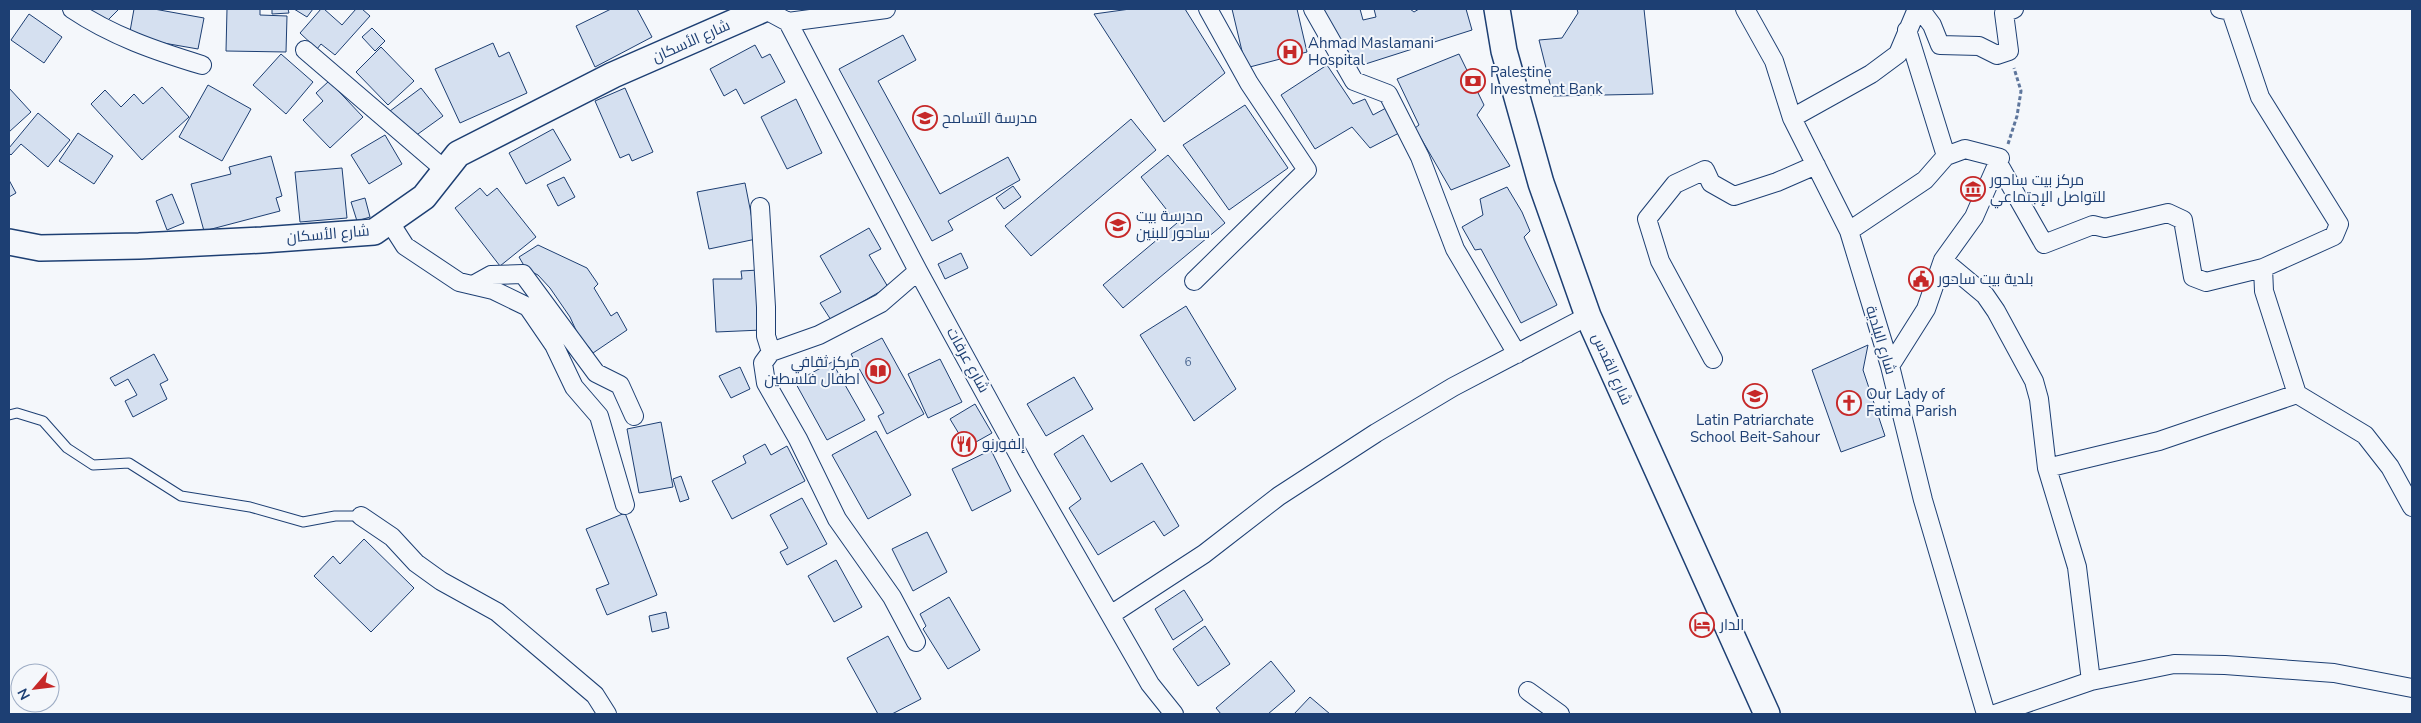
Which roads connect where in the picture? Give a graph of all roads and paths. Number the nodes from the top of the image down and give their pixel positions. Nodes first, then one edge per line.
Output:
1 (72, 9) edge
2 (764, 9) edge
3 (886, 9) edge
4 (1208, 9) edge
5 (1313, 9) edge
6 (1496, 9) edge
7 (1745, 9) edge
8 (1919, 9) edge
9 (2014, 9) edge
10 (2220, 9) edge
11 (788, 22) junction
12 (1907, 30) junction
13 (305, 50) dead end
14 (2009, 51) junction
15 (202, 65) dead end
16 (1792, 118) junction
17 (1946, 156) junction
18 (1999, 161) junction
19 (1816, 166) junction
20 (445, 170) junction
21 (760, 207) dead end
22 (389, 221) junction
23 (1849, 231) junction
24 (9, 242) edge
25 (1943, 260) junction
26 (2263, 268) junction
27 (918, 271) junction
28 (1194, 281) dead end
29 (474, 286) junction
30 (1588, 316) junction
31 (771, 352) junction
32 (1517, 354) junction
33 (1713, 358) dead end
34 (1890, 366) junction
35 (2297, 394) junction
36 (9, 415) edge
37 (634, 416) dead end
38 (2047, 468) junction
39 (625, 505) dead end
40 (2412, 507) edge
41 (361, 516) joint
42 (1112, 614) junction
43 (916, 642) dead end
44 (2092, 681) junction
45 (2412, 688) edge
46 (1528, 691) dead end
47 (607, 714) edge
48 (1174, 714) edge
49 (1560, 714) edge
50 (1767, 714) edge
51 (1986, 714) edge
52 (1994, 714) edge

1 - 15 street
2 - 11 street
2 - 20 street, شارع الأسكان
3 - 11 street
4 - 28 street
5 - 32 street
6 - 30 street, شارع القدس
7 - 16 street, شارع البلدية
8 - 12 street
8 - 14 street
9 - 14 street
10 - 26 street
11 - 27 street, شارع عرفات
12 - 16 street
12 - 17 street
13 - 20 street
14 - 18 path
16 - 19 street, شارع البلدية
17 - 18 street
17 - 23 street
18 - 25 street
18 - 26 street
19 - 23 street, شارع البلدية
19 - 33 street
20 - 22 street, شارع الأسكان
21 - 31 street
22 - 24 street, شارع الأسكان
22 - 29 street
23 - 34 street, شارع البلدية
25 - 34 street
25 - 38 street
26 - 35 street
27 - 31 street
27 - 42 street, شارع عرفات
29 - 37 street
29 - 39 street
30 - 32 street
30 - 50 street, شارع القدس
31 - 43 street
32 - 42 street
34 - 51 street, شارع البلدية
35 - 38 street
35 - 40 street
36 - 41 lane
38 - 44 street
41 - 47 street
42 - 48 street, شارع عرفات
44 - 45 street
44 - 52 street
46 - 49 street

